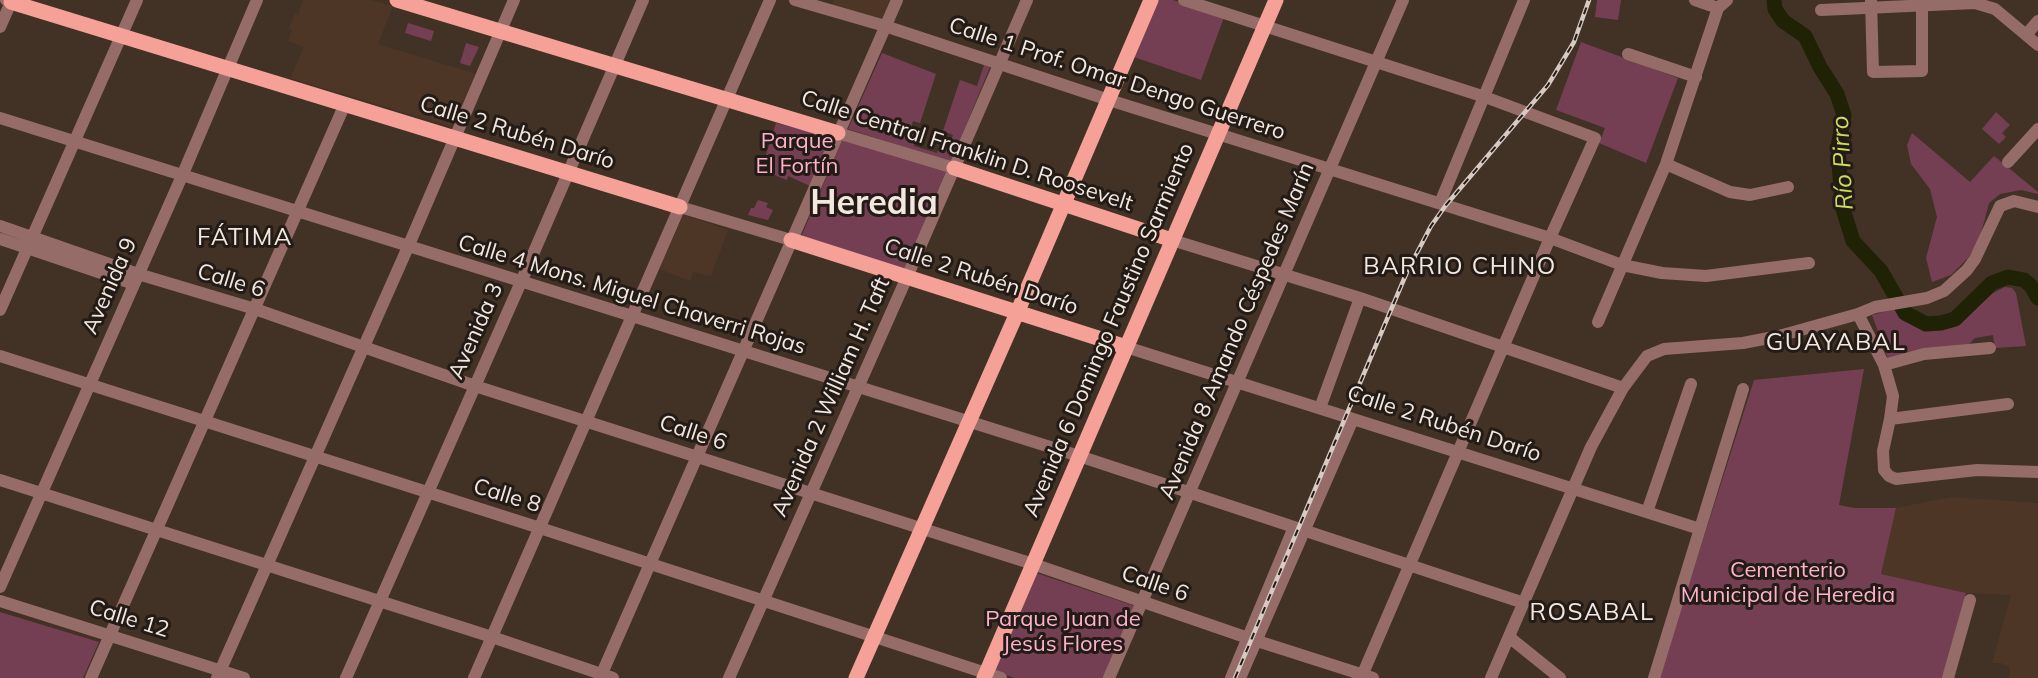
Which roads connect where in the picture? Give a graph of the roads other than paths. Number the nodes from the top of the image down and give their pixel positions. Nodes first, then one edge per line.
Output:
1 (136, 0) edge
2 (257, 0) edge
3 (397, 0) edge
4 (514, 0) edge
5 (644, 0) edge
6 (770, 0) edge
7 (795, 0) edge
8 (897, 0) edge
9 (1027, 0) edge
10 (1151, 0) edge
11 (1184, 0) edge
12 (1275, 0) edge
13 (1403, 0) edge
14 (1524, 0) edge
15 (1695, 0) edge
16 (10, 1) edge
17 (1975, 1) edge
18 (1922, 3) edge
19 (1722, 4) edge
20 (1871, 4) edge
21 (1821, 10) dead end
22 (2038, 21) edge
23 (1265, 25) junction
24 (885, 26) junction
25 (0, 27) edge
26 (501, 30) junction
27 (122, 35) junction
28 (2026, 35) junction
29 (2038, 45) edge
30 (1628, 54) dead end
31 (1377, 62) junction
32 (616, 65) junction
33 (1000, 65) junction
34 (228, 68) junction
35 (1696, 77) junction
36 (1485, 97) junction
37 (727, 99) junction
38 (1109, 100) junction
39 (345, 104) junction
40 (0, 118) edge
41 (2038, 129) edge
42 (838, 133) junction
43 (1218, 133) junction
44 (454, 137) junction
45 (74, 141) junction
46 (2008, 162) dead end
47 (1666, 164) junction
48 (954, 168) junction
49 (1330, 168) junction
50 (568, 172) junction
51 (182, 176) junction
52 (1788, 187) dead end
53 (1440, 203) junction
54 (1064, 205) junction
55 (680, 207) junction
56 (2038, 207) edge
57 (296, 212) junction
58 (0, 226) edge
59 (1550, 238) junction
60 (0, 239) edge
61 (791, 240) junction
62 (1172, 240) junction
63 (29, 243) junction
64 (408, 247) junction
65 (1809, 263) dead end
66 (1622, 266) junction
67 (1284, 274) junction
68 (907, 277) junction
69 (136, 279) junction
70 (521, 282) junction
71 (1360, 298) junction
72 (2, 302) edge
73 (255, 309) junction
74 (1017, 313) junction
75 (1858, 314) junction
76 (632, 317) junction
77 (1598, 322) dead end
78 (363, 346) junction
79 (1126, 347) junction
80 (1503, 347) junction
81 (1990, 348) dead end
82 (742, 352) junction
83 (0, 356) edge
84 (1884, 365) junction
85 (1239, 382) junction
86 (1691, 384) dead end
87 (90, 385) junction
88 (475, 386) junction
89 (858, 388) junction
90 (1623, 388) junction
91 (1743, 389) dead end
92 (2008, 404) dead end
93 (1320, 408) junction
94 (1353, 419) junction
95 (1890, 419) junction
96 (586, 420) junction
97 (204, 421) junction
98 (968, 422) junction
99 (1458, 451) junction
100 (697, 456) junction
101 (1079, 456) junction
102 (314, 457) junction
103 (2038, 472) edge
104 (0, 480) edge
105 (1574, 489) junction
106 (41, 493) junction
107 (427, 493) junction
108 (1190, 493) junction
109 (811, 495) junction
110 (1647, 512) junction
111 (540, 528) junction
112 (1299, 529) junction
113 (1700, 529) junction
114 (156, 530) junction
115 (920, 530) junction
116 (650, 563) junction
117 (1033, 564) junction
118 (1410, 565) junction
119 (267, 566) junction
120 (0, 587) edge
121 (1970, 600) dead end
122 (0, 601) edge
123 (380, 601) junction
124 (763, 601) junction
125 (1142, 602) junction
126 (1524, 603) junction
127 (110, 636) junction
128 (875, 636) junction
129 (492, 637) junction
130 (1509, 637) junction
131 (1252, 639) junction
132 (218, 674) edge
133 (985, 676) edge
134 (605, 677) edge
135 (1365, 677) edge
136 (91, 678) edge
137 (244, 678) edge
138 (346, 678) edge
139 (474, 678) edge
140 (729, 678) edge
141 (856, 678) edge
142 (1001, 678) edge
143 (1109, 678) edge
144 (1231, 678) edge
145 (1240, 678) edge
146 (1491, 678) edge
147 (1560, 678) edge
148 (1654, 678) edge
149 (1948, 678) edge

1 - 27 street
2 - 34 street, Avenida 9
3 - 26 main road, Calle Central Franklin D. Roosevelt
4 - 26 street
5 - 32 street, Avenida 3
6 - 37 street
7 - 24 street, Calle 1 Prof. Omar Dengo Guerrero
8 - 24 street
9 - 33 street, Avenida 2 William H. Taft
10 - 38 main road
11 - 23 street
12 - 23 main road, Avenida 6 Domingo Faustino Sarmiento
13 - 31 street, Avenida 8 Amando Céspedes Marín
14 - 36 street
15 - 19 street
16 - 25 street
16 - 27 main road, Calle 2 Rubén Darío
17 - 18 street
17 - 28 street
18 - 20 street
18 - 20 street
19 - 35 street
20 - 21 street
22 - 28 street
23 - 31 street
23 - 43 main road, Avenida 6 Domingo Faustino Sarmiento
24 - 33 street, Calle 1 Prof. Omar Dengo Guerrero
24 - 42 street
26 - 32 main road, Calle Central Franklin D. Roosevelt
26 - 44 street
27 - 34 main road, Calle 2 Rubén Darío
27 - 45 street
28 - 29 street
30 - 35 street
31 - 36 street
31 - 49 street, Avenida 8 Amando Céspedes Marín
32 - 37 main road, Calle Central Franklin D. Roosevelt
32 - 50 street, Avenida 3
33 - 38 street, Calle 1 Prof. Omar Dengo Guerrero
33 - 48 street, Avenida 2 William H. Taft
34 - 39 main road, Calle 2 Rubén Darío
34 - 51 street, Avenida 9
35 - 47 street
36 - 53 street
36 - 59 street
37 - 42 main road, Calle Central Franklin D. Roosevelt
37 - 55 street
38 - 43 street, Calle 1 Prof. Omar Dengo Guerrero
38 - 54 main road
39 - 44 main road, Calle 2 Rubén Darío
39 - 57 street
40 - 45 street, Calle 4 Mons. Miguel Chaverri Rojas
41 - 46 street
42 - 48 street, Calle Central Franklin D. Roosevelt
42 - 61 street
43 - 49 street, Calle 1 Prof. Omar Dengo Guerrero
43 - 62 main road, Avenida 6 Domingo Faustino Sarmiento
44 - 50 main road, Calle 2 Rubén Darío
44 - 64 street
45 - 51 street, Calle 4 Mons. Miguel Chaverri Rojas
45 - 63 street
47 - 52 street
47 - 66 street
48 - 54 main road, Calle Central Franklin D. Roosevelt
48 - 68 street, Avenida 2 William H. Taft
49 - 53 street, Calle 1 Prof. Omar Dengo Guerrero
49 - 67 street, Avenida 8 Amando Céspedes Marín
50 - 55 main road, Calle 2 Rubén Darío
50 - 70 street, Avenida 3
51 - 57 street, Calle 4 Mons. Miguel Chaverri Rojas
51 - 69 street, Avenida 9
53 - 59 street, Calle 1 Prof. Omar Dengo Guerrero
54 - 62 main road, Calle Central Franklin D. Roosevelt
54 - 74 main road
55 - 61 street, Calle 2 Rubén Darío
55 - 76 street
56 - 75 street
57 - 64 street, Calle 4 Mons. Miguel Chaverri Rojas
57 - 73 street
58 - 63 street, Calle 6
59 - 66 street, Calle 1 Prof. Omar Dengo Guerrero
59 - 80 street
60 - 63 street, Calle 6
61 - 68 main road, Calle 2 Rubén Darío
61 - 82 street
62 - 67 street, Calle Central Franklin D. Roosevelt
62 - 79 main road, Avenida 6 Domingo Faustino Sarmiento
63 - 69 street, Calle 6
63 - 72 street
64 - 70 street, Calle 4 Mons. Miguel Chaverri Rojas
64 - 78 street
65 - 66 street, Calle 1 Prof. Omar Dengo Guerrero
66 - 77 street
67 - 71 street, Calle Central Franklin D. Roosevelt
67 - 85 street, Avenida 8 Amando Céspedes Marín
68 - 74 main road, Calle 2 Rubén Darío
68 - 89 street, Avenida 2 William H. Taft
69 - 73 street, Calle 6
69 - 87 street, Avenida 9
70 - 76 street, Calle 4 Mons. Miguel Chaverri Rojas
70 - 88 street, Avenida 3
71 - 80 street, Calle Central Franklin D. Roosevelt
71 - 93 street
73 - 78 street, Calle 6
73 - 97 street
74 - 79 main road, Calle 2 Rubén Darío
74 - 98 main road
75 - 84 street
75 - 90 street
76 - 82 street, Calle 4 Mons. Miguel Chaverri Rojas
76 - 96 street
78 - 88 street, Calle 6
78 - 102 street
79 - 85 street, Calle 2 Rubén Darío
79 - 101 main road, Avenida 6 Domingo Faustino Sarmiento
80 - 90 street, Calle Central Franklin D. Roosevelt
80 - 99 street
81 - 84 street
82 - 89 street, Calle 4 Mons. Miguel Chaverri Rojas
82 - 100 street
83 - 87 street, Calle 8
84 - 95 street
85 - 93 street, Calle 2 Rubén Darío
85 - 108 street, Avenida 8 Amando Céspedes Marín
86 - 110 street
87 - 97 street, Calle 8
87 - 106 street, Avenida 9
88 - 96 street, Calle 6
88 - 107 street, Avenida 3
89 - 98 street, Calle 4 Mons. Miguel Chaverri Rojas
89 - 109 street, Avenida 2 William H. Taft
90 - 105 street
91 - 113 street
92 - 95 street
93 - 94 street, Calle 2 Rubén Darío
94 - 99 street, Calle 2 Rubén Darío
94 - 112 street
95 - 103 street
96 - 100 street, Calle 6
96 - 111 street
97 - 102 street, Calle 8
97 - 114 street
98 - 101 street, Calle 4 Mons. Miguel Chaverri Rojas
98 - 115 main road
99 - 105 street, Calle 2 Rubén Darío
99 - 118 street
100 - 109 street, Calle 6
100 - 116 street
101 - 108 street, Calle 4 Mons. Miguel Chaverri Rojas
101 - 117 main road, Avenida 6 Domingo Faustino Sarmiento
102 - 107 street, Calle 8
102 - 119 street
104 - 106 street
105 - 110 street, Calle 2 Rubén Darío
105 - 126 street
106 - 114 street
106 - 120 street, Avenida 9
107 - 111 street, Calle 8
107 - 123 street, Avenida 3
108 - 112 street, Calle 4 Mons. Miguel Chaverri Rojas
108 - 125 street, Avenida 8 Amando Céspedes Marín
109 - 115 street, Calle 6
109 - 124 street, Avenida 2 William H. Taft
110 - 113 street, Calle 2 Rubén Darío
111 - 116 street, Calle 8
111 - 129 street
112 - 118 street, Calle 4 Mons. Miguel Chaverri Rojas
112 - 131 street
113 - 148 street
114 - 119 street
114 - 127 street
115 - 117 street, Calle 6
115 - 128 main road
116 - 124 street, Calle 8
116 - 134 street
117 - 125 street, Calle 6
117 - 133 main road, Avenida 6 Domingo Faustino Sarmiento
118 - 126 street, Calle 4 Mons. Miguel Chaverri Rojas
118 - 135 street
119 - 123 street
119 - 132 street
121 - 149 street
122 - 127 street, Calle 12
123 - 129 street
123 - 138 street, Avenida 3
124 - 128 street, Calle 8
124 - 140 street, Avenida 2 William H. Taft
125 - 131 street, Calle 6
125 - 143 street, Avenida 8 Amando Céspedes Marín
126 - 130 street
127 - 132 street, Calle 12
127 - 136 street
128 - 133 street, Calle 8
128 - 141 main road
129 - 134 street
129 - 139 street
130 - 146 street
130 - 147 street
131 - 135 street, Calle 6
131 - 144 street
131 - 145 street
132 - 137 street, Calle 12
133 - 142 street, Calle 8

